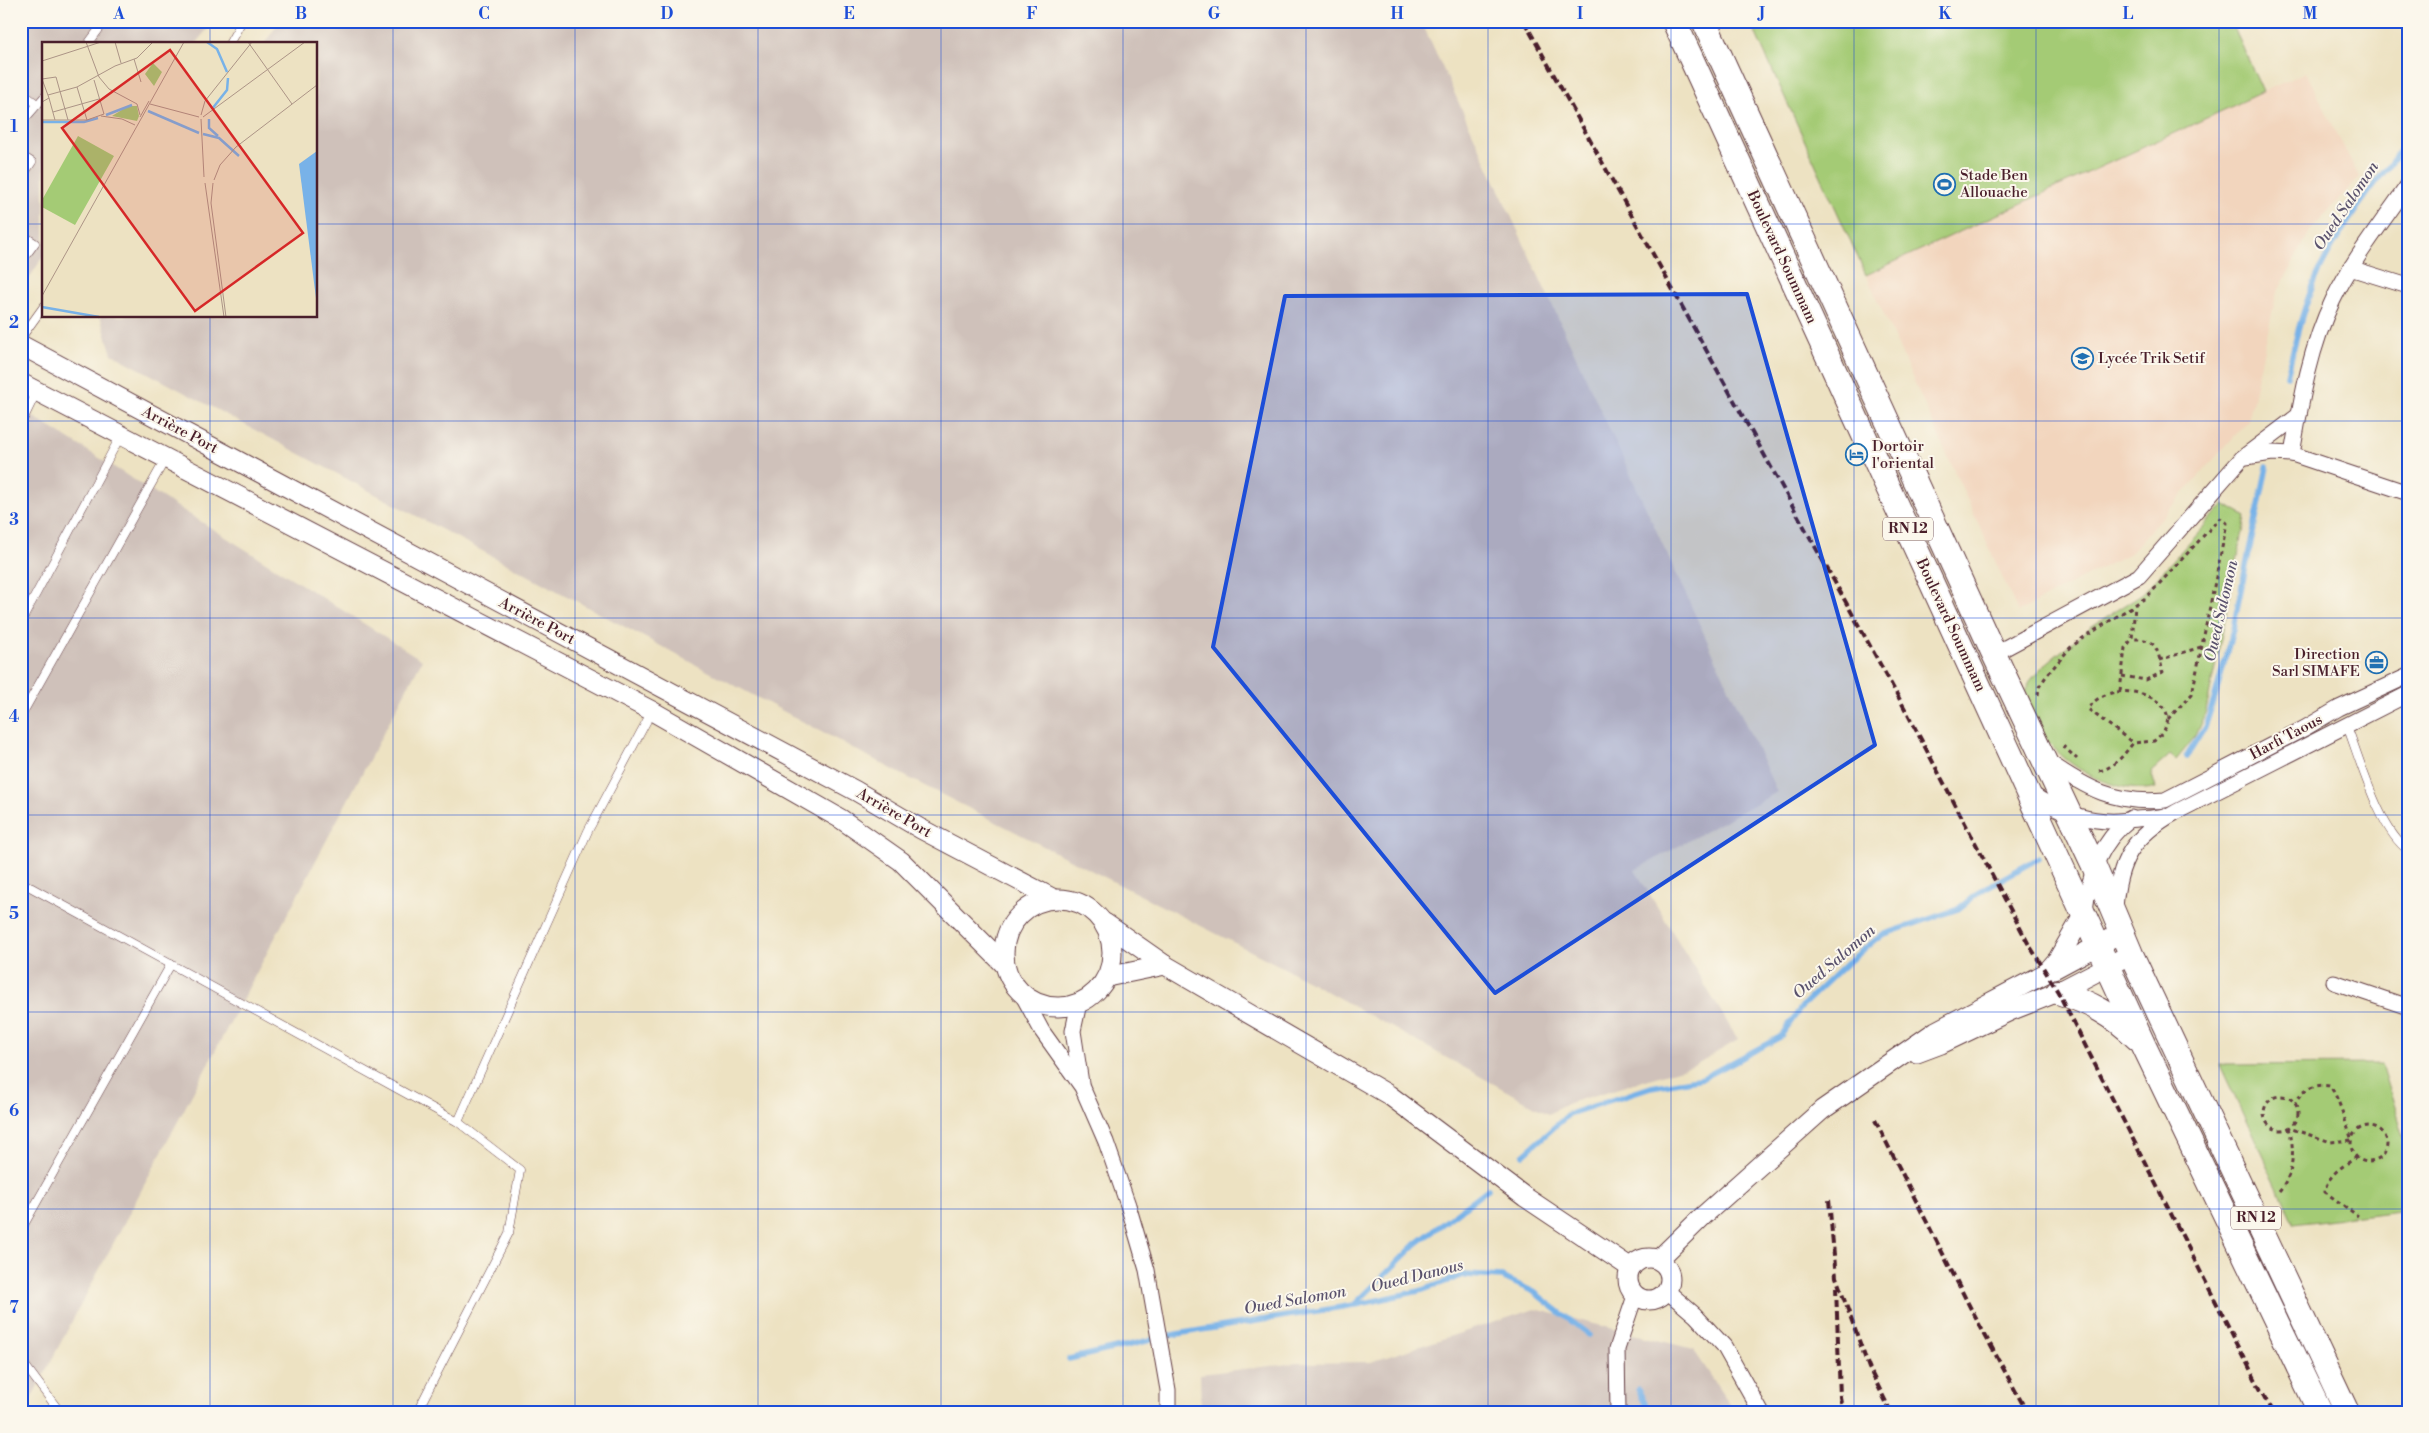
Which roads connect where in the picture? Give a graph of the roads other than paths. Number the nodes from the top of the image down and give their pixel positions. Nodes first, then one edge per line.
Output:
1 (105, 21) edge
2 (242, 21) edge
3 (1674, 21) edge
4 (1704, 21) edge
5 (89, 42) edge
6 (230, 42) edge
7 (21, 92) edge
8 (42, 99) edge
9 (38, 104) junction
10 (21, 118) edge
11 (21, 155) edge
12 (21, 178) edge
13 (2408, 185) edge
14 (21, 234) edge
15 (21, 251) edge
16 (2350, 268) junction
17 (2408, 286) edge
18 (42, 309) edge
19 (21, 338) edge
20 (21, 345) edge
21 (29, 387) edge
22 (2299, 415) junction
23 (21, 424) edge
24 (121, 435) junction
25 (2292, 454) junction
26 (166, 458) junction
27 (2242, 458) junction
28 (2408, 493) edge
29 (21, 622) edge
30 (1994, 654) junction
31 (2408, 676) edge
32 (2408, 694) edge
33 (652, 711) junction
34 (21, 716) edge
35 (2347, 726) junction
36 (2049, 750) junction
37 (2028, 791) junction
38 (2165, 800) junction
39 (2176, 812) junction
40 (2069, 813) junction
41 (2129, 820) junction
42 (2408, 850) edge
43 (2094, 866) junction
44 (21, 882) edge
45 (1052, 898) junction
46 (2084, 914) junction
47 (1104, 923) junction
48 (2118, 925) junction
49 (2131, 954) junction
50 (2103, 955) junction
51 (171, 964) junction
52 (1005, 965) junction
53 (1165, 965) junction
54 (1107, 977) junction
55 (2334, 982) dead end
56 (2052, 983) junction
57 (1022, 994) junction
58 (1079, 1003) junction
59 (2408, 1007) edge
60 (2143, 1042) junction
61 (1082, 1087) junction
62 (458, 1122) junction
63 (21, 1230) edge
64 (1659, 1260) junction
65 (1631, 1268) junction
66 (1667, 1291) junction
67 (1635, 1296) junction
68 (21, 1360) edge
69 (60, 1412) edge
70 (417, 1412) edge
71 (1168, 1412) edge
72 (1618, 1412) edge
73 (1761, 1412) edge
74 (2320, 1412) edge
75 (2347, 1412) edge

1 - 5 lane
2 - 6 lane
3 - 37 main road, Boulevard Soummam / RN 12
4 - 30 main road, Boulevard Soummam / RN 12
7 - 9 lane
8 - 9 lane
9 - 10 lane
11 - 12 lane
13 - 16 street
14 - 15 lane
16 - 17 street
16 - 22 street
18 - 19 lane
20 - 45 street, Arrière Port
21 - 23 lane
21 - 24 street, Arrière Port
22 - 25 street
22 - 27 street
24 - 26 street, Arrière Port
24 - 29 lane
25 - 27 street
25 - 28 street
26 - 33 street, Arrière Port
26 - 34 lane
27 - 30 street
30 - 36 main road, Boulevard Soummam / RN 12
31 - 38 street, Harfi Taous
32 - 35 street, Harfi Taous
33 - 52 street, Arrière Port
33 - 62 lane
35 - 39 street, Harfi Taous
35 - 42 lane
36 - 38 street, Harfi Taous
36 - 40 main road, Boulevard Soummam / RN 12
37 - 40 street, Harfi Taous
37 - 46 main road, Boulevard Soummam / RN 12
38 - 41 street, Harfi Taous
39 - 41 street, Harfi Taous
39 - 48 street, Harfi Taous
40 - 41 street, Harfi Taous
40 - 43 main road, Boulevard Soummam / RN 12
41 - 43 street, Harfi Taous
43 - 46 street, Harfi Taous
43 - 48 main road, Boulevard Soummam / RN 12
44 - 51 lane
45 - 47 street
45 - 52 street
46 - 50 main road, Boulevard Soummam / RN 12
46 - 56 street
47 - 53 street
47 - 54 street
48 - 49 main road, Boulevard Soummam / RN 12
48 - 50 street
49 - 50 street
49 - 75 main road, Boulevard Soummam / RN 12
50 - 56 street
50 - 60 main road, Boulevard Soummam / RN 12
51 - 62 lane
51 - 63 lane
52 - 57 street
53 - 54 street
53 - 65 street
54 - 58 street
55 - 59 street
56 - 60 main road
56 - 64 street
57 - 58 street
57 - 61 street
58 - 61 street
60 - 74 main road, RN 12
61 - 71 street
62 - 70 lane
64 - 65 street
64 - 66 street
65 - 67 street
66 - 67 street
66 - 73 street
67 - 72 street
68 - 69 lane

